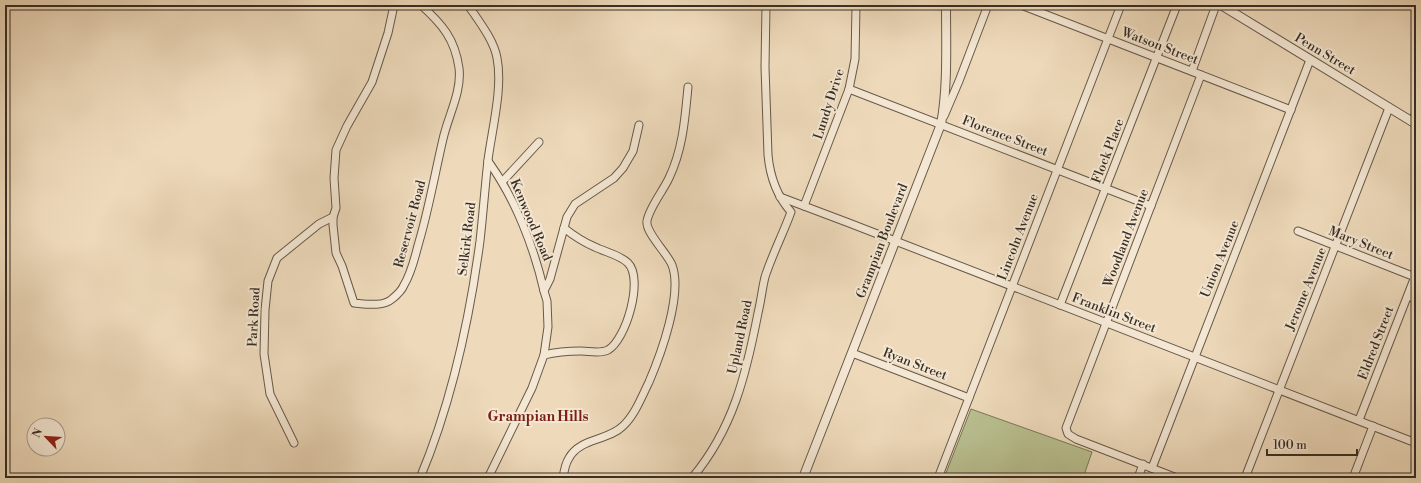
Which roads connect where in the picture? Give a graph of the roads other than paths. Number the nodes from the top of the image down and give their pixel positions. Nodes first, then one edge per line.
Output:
1 (394, 5) edge
2 (421, 5) edge
3 (468, 5) edge
4 (766, 5) edge
5 (856, 5) edge
6 (946, 5) edge
7 (988, 5) edge
8 (1020, 5) edge
9 (1121, 5) edge
10 (1177, 5) edge
11 (1216, 5) edge
12 (1221, 5) edge
13 (1108, 39) junction
14 (1157, 58) junction
15 (1310, 60) junction
16 (1192, 71) junction
17 (1201, 75) junction
18 (688, 87) dead end
19 (849, 89) junction
20 (1389, 108) junction
21 (1291, 110) junction
22 (1416, 113) edge
23 (1414, 123) edge
24 (941, 124) junction
25 (640, 125) dead end
26 (539, 142) dead end
27 (488, 161) junction
28 (1057, 169) junction
29 (502, 182) junction
30 (1107, 188) junction
31 (780, 197) junction
32 (804, 206) junction
33 (1151, 206) junction
34 (333, 217) junction
35 (564, 228) junction
36 (1298, 231) dead end
37 (895, 241) junction
38 (1336, 245) junction
39 (1415, 276) edge
40 (1012, 286) junction
41 (544, 291) junction
42 (1408, 296) junction
43 (1416, 299) edge
44 (1060, 305) junction
45 (1106, 323) junction
46 (852, 353) junction
47 (544, 355) junction
48 (1194, 358) junction
49 (1280, 390) junction
50 (969, 398) junction
51 (1359, 420) junction
52 (1373, 426) junction
53 (294, 443) dead end
54 (1416, 443) edge
55 (1143, 464) junction
56 (1152, 468) junction
57 (420, 478) edge
58 (488, 478) edge
59 (563, 478) edge
60 (692, 478) edge
61 (803, 478) edge
62 (938, 478) edge
63 (1138, 478) edge
64 (1177, 478) edge
65 (1245, 478) edge
66 (1353, 478) edge

1 - 34 street, Reservoir Road
2 - 34 street, Reservoir Road
3 - 27 street, Selkirk Road
4 - 31 street, Upland Road
5 - 19 street, Lundy Drive
6 - 24 street, Grampian Boulevard
7 - 24 street
8 - 13 street, Watson Street
9 - 13 street, Lincoln Avenue
10 - 14 street, Flock Place
11 - 16 street
12 - 15 street, Penn Street
13 - 14 street, Watson Street
13 - 28 street, Lincoln Avenue
14 - 16 street, Watson Street
14 - 30 street, Flock Place
15 - 20 street, Penn Street
15 - 21 street, Union Avenue
16 - 17 street, Watson Street
17 - 21 street, Watson Street
17 - 33 street, Woodland Avenue
18 - 59 street
19 - 24 street, Florence Street
19 - 32 street, Lundy Drive
20 - 23 street, Penn Street
20 - 38 street, Jerome Avenue
21 - 48 street, Union Avenue
22 - 23 street
24 - 28 street, Florence Street
24 - 37 street, Grampian Boulevard
25 - 35 street
26 - 29 street
27 - 29 street, Kenwood Road
27 - 57 street, Selkirk Road
28 - 30 street, Florence Street
28 - 40 street, Lincoln Avenue
29 - 41 street, Kenwood Road
30 - 33 street, Florence Street
30 - 44 street, Flock Place
31 - 32 street
31 - 60 street, Upland Road
32 - 37 street, Franklin Street
33 - 45 street, Woodland Avenue
34 - 53 street, Park Road
35 - 41 street
35 - 47 street
36 - 38 street, Mary Street
37 - 40 street, Franklin Street
37 - 46 street, Grampian Boulevard
38 - 39 street, Mary Street
38 - 49 street, Jerome Avenue
39 - 42 street, Eldred Street
40 - 44 street, Franklin Street
40 - 50 street, Lincoln Avenue
41 - 47 street, Kenwood Road
42 - 43 street
42 - 51 street, Eldred Street
44 - 45 street, Franklin Street
45 - 48 street, Franklin Street
45 - 55 street, Woodland Avenue
46 - 50 street, Ryan Street
46 - 61 street, Grampian Boulevard
47 - 58 street, Kenwood Road
48 - 49 street, Franklin Street
48 - 56 street, Union Avenue
49 - 51 street, Franklin Street
49 - 65 street, Jerome Avenue
50 - 62 street, Lincoln Avenue
51 - 52 street, Franklin Street
52 - 54 street, Franklin Street
52 - 66 street
55 - 56 street
55 - 63 street
56 - 64 street

